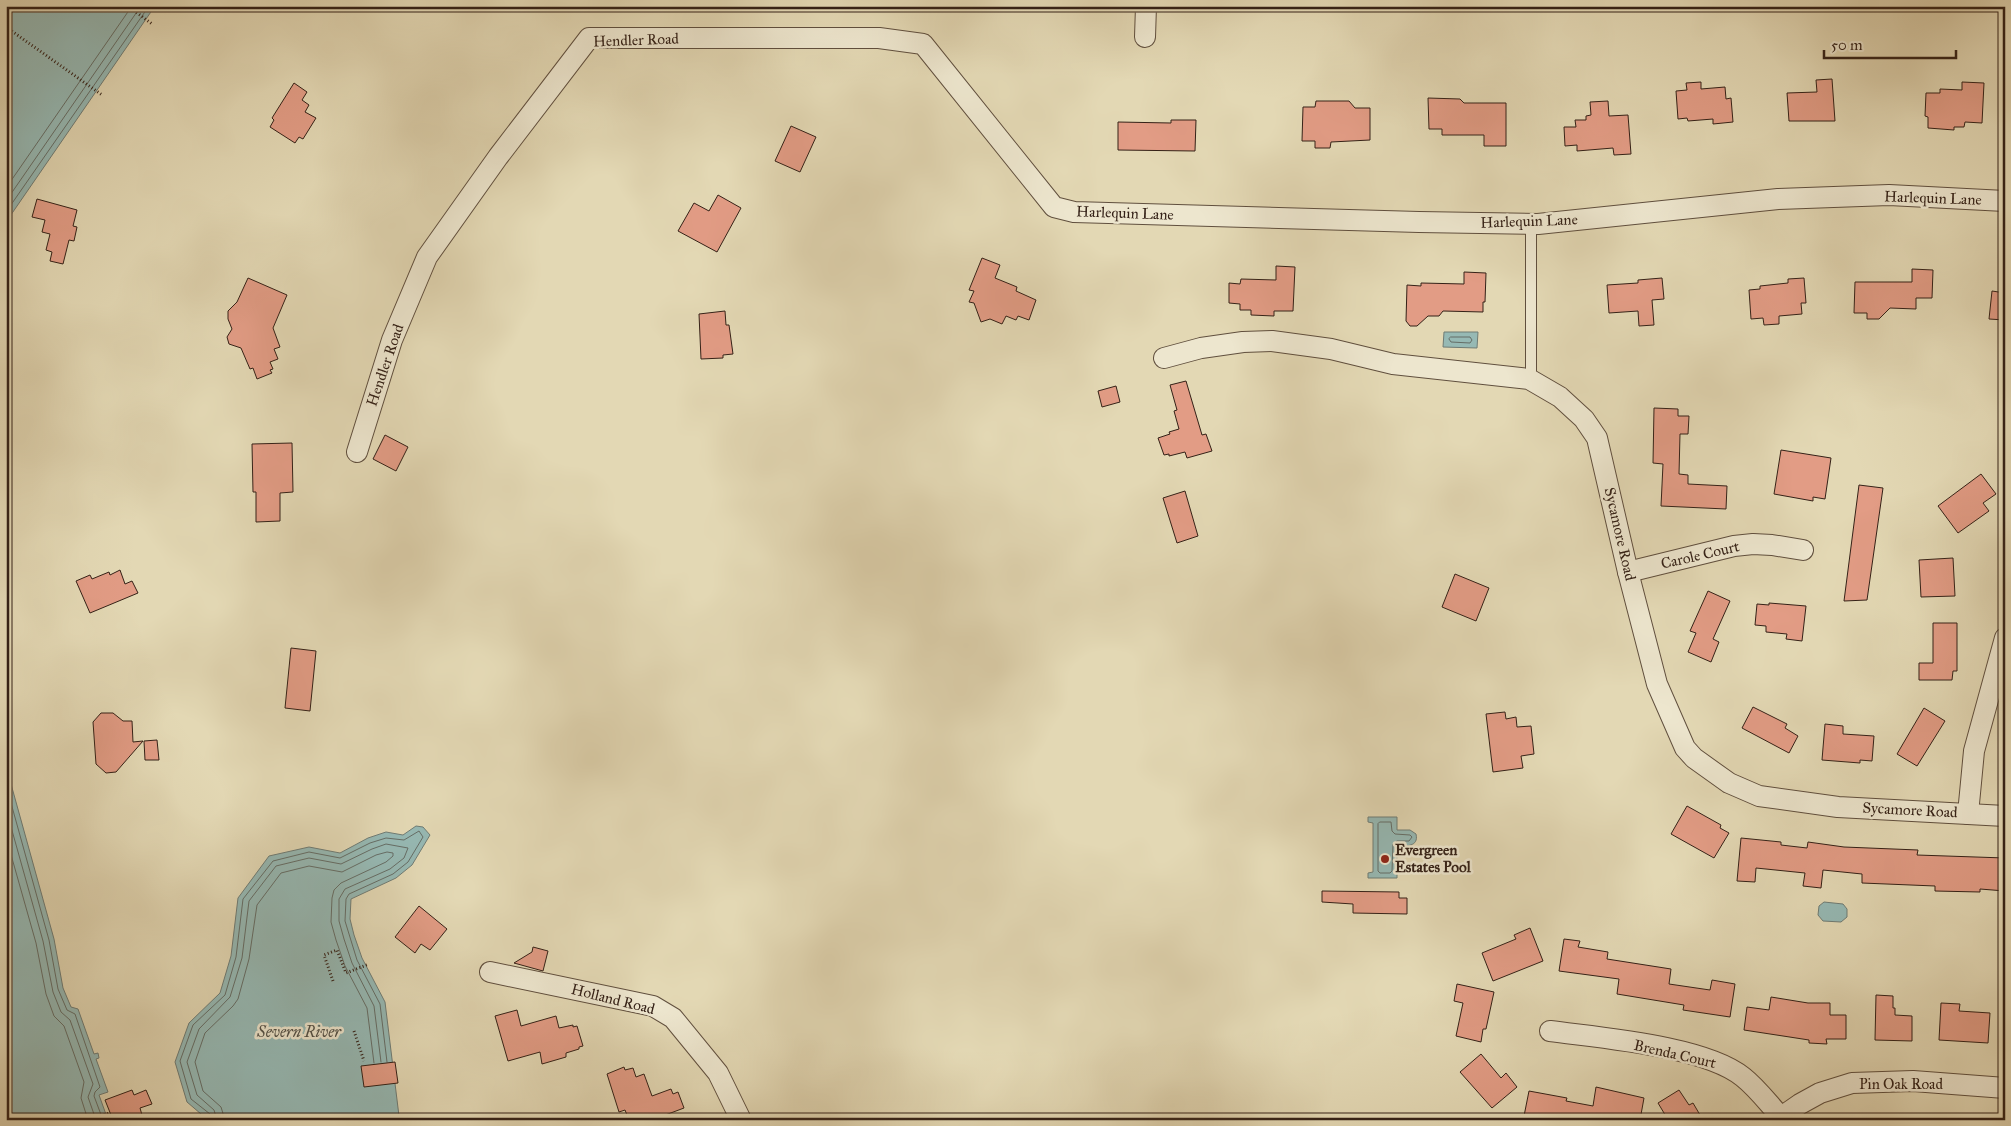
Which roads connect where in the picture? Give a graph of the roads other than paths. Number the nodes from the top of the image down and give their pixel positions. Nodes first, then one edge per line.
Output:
1 (1146, 6) edge
2 (1145, 37) dead end
3 (2005, 201) edge
4 (1054, 207) joint
5 (1530, 224) junction
6 (1164, 358) dead end
7 (1529, 379) junction
8 (356, 452) dead end
9 (1803, 550) dead end
10 (1628, 572) junction
11 (2005, 638) edge
12 (1968, 814) junction
13 (2005, 816) edge
14 (490, 972) dead end
15 (1550, 1031) dead end
16 (2005, 1088) edge
17 (1778, 1118) edge
18 (741, 1120) edge

1 - 2 street
3 - 5 street, Harlequin Lane
4 - 5 street, Harlequin Lane
4 - 8 street, Hendler Road
5 - 7 lane
6 - 7 street, Sycamore Road
7 - 10 street, Sycamore Road
9 - 10 street, Carole Court
10 - 12 street, Sycamore Road
11 - 12 street
12 - 13 street, Sycamore Road
14 - 18 street, Holland Road
15 - 17 street, Brenda Court
16 - 17 street, Pin Oak Road

